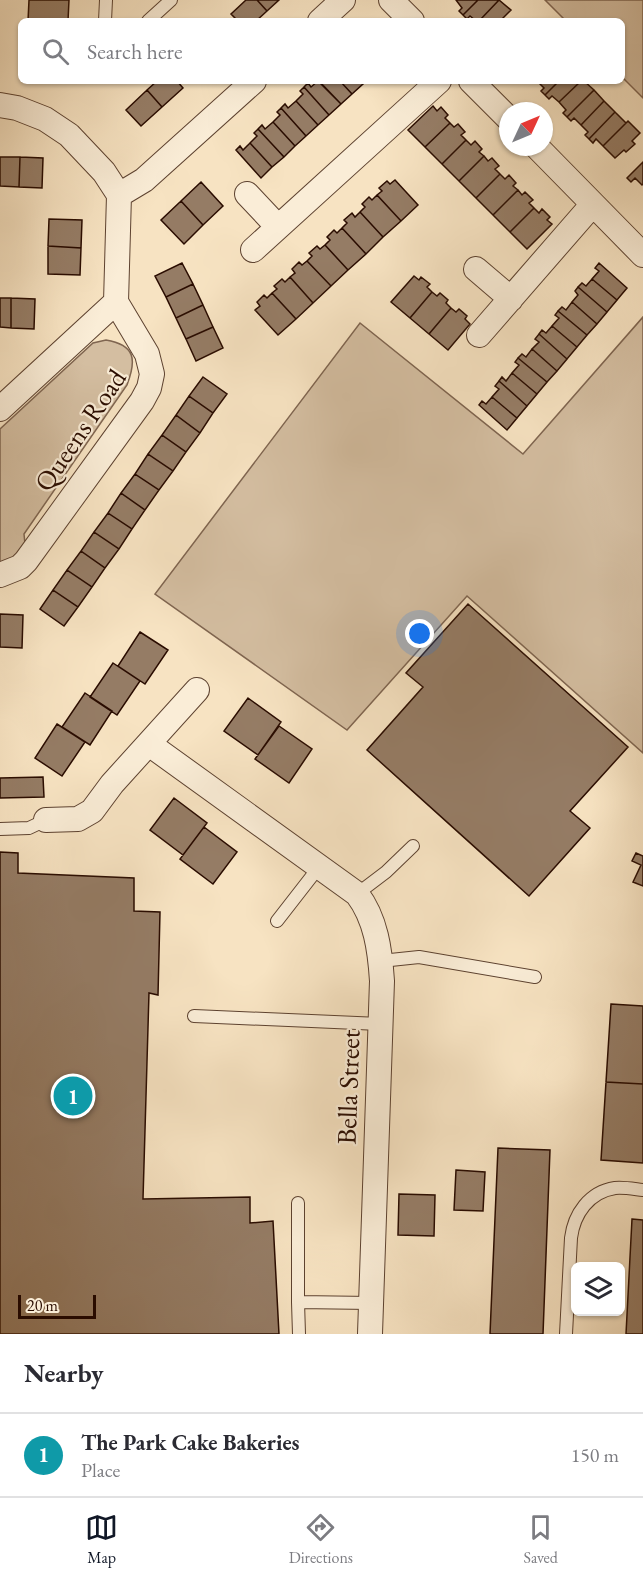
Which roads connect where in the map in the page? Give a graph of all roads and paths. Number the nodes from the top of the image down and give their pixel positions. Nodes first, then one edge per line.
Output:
1 (106, 0) edge
2 (171, 0) edge
3 (344, 0) edge
4 (391, 0) edge
5 (105, 18) edge
6 (151, 18) edge
7 (323, 18) edge
8 (409, 18) edge
9 (251, 84) edge
10 (436, 84) edge
11 (474, 84) edge
12 (0, 105) edge
13 (499, 109) edge
14 (546, 156) edge
15 (247, 194) dead end
16 (119, 195) junction
17 (593, 204) junction
18 (278, 227) junction
19 (253, 250) dead end
20 (643, 255) edge
21 (476, 269) dead end
22 (510, 299) junction
23 (116, 302) junction
24 (479, 335) dead end
25 (0, 409) edge
26 (0, 575) edge
27 (197, 690) dead end
28 (149, 744) junction
29 (46, 820) joint
30 (0, 829) edge
31 (413, 846) dead end
32 (319, 867) junction
33 (357, 894) junction
34 (277, 921) dead end
35 (381, 961) junction
36 (535, 977) dead end
37 (194, 1016) dead end
38 (380, 1024) junction
39 (643, 1190) edge
40 (298, 1203) dead end
41 (298, 1302) junction
42 (371, 1303) junction
43 (298, 1334) edge
44 (370, 1334) edge
45 (566, 1334) edge

1 - 5 lane
2 - 6 lane
3 - 7 street
4 - 8 street
9 - 16 street
10 - 18 street
11 - 13 street
12 - 16 street
14 - 17 street
15 - 18 street
16 - 23 street
17 - 20 street
17 - 22 street
18 - 19 street
21 - 22 street
22 - 24 street
23 - 25 street, Queens Road
23 - 26 street, Queens Road
27 - 28 street
28 - 29 street
28 - 32 street, Bella Street
29 - 30 lane
31 - 33 lane
32 - 33 street, Bella Street
32 - 34 lane
33 - 35 street, Bella Street
35 - 36 lane
35 - 38 street, Bella Street
37 - 38 lane
38 - 42 street, Bella Street
39 - 45 lane
40 - 41 lane
41 - 42 lane
41 - 43 lane
42 - 44 street, Bella Street

